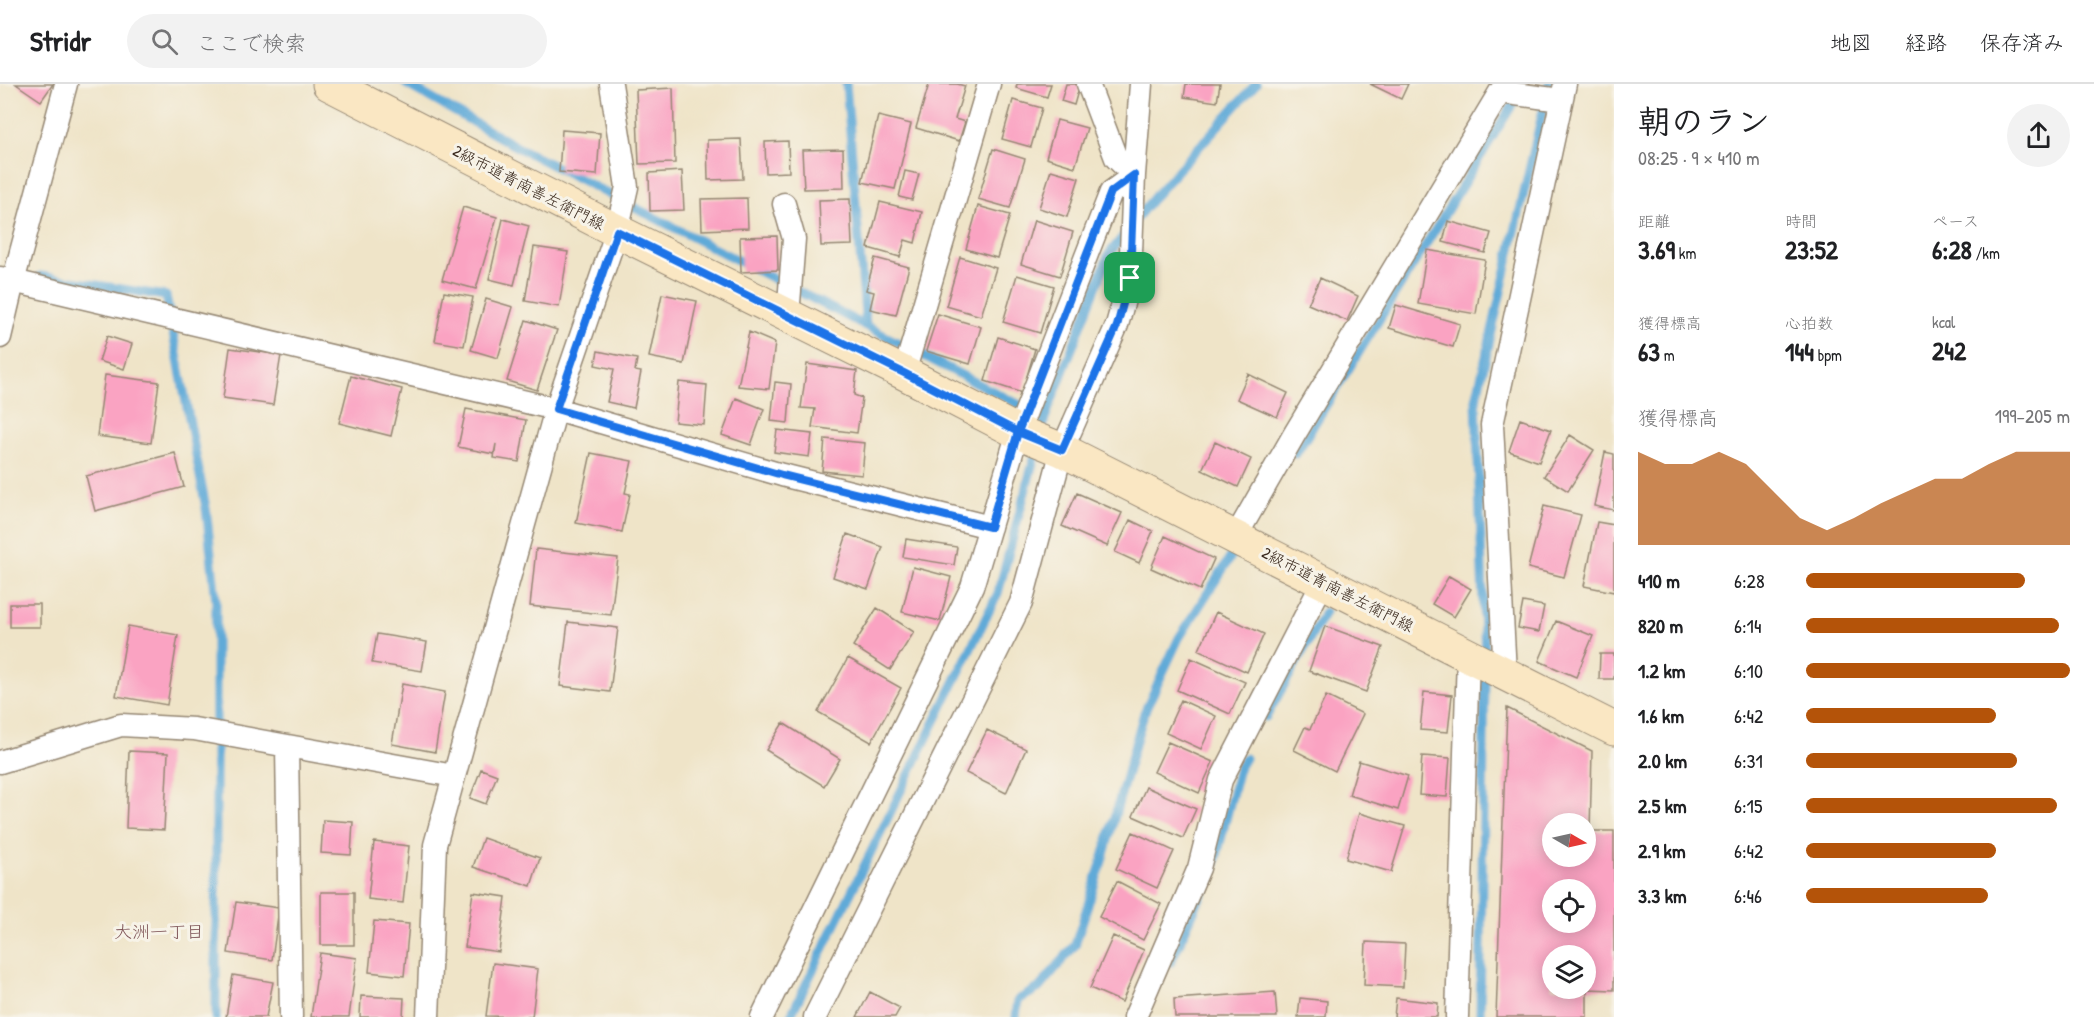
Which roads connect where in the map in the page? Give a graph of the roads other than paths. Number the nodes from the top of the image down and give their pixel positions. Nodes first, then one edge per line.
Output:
1 (66, 84) edge
2 (329, 84) edge
3 (611, 84) edge
4 (989, 84) edge
5 (1088, 84) edge
6 (1141, 84) edge
7 (1493, 88) edge
8 (1563, 92) edge
9 (1134, 175) junction
10 (784, 204) dead end
11 (617, 231) junction
12 (7, 280) edge
13 (788, 316) junction
14 (0, 338) edge
15 (904, 373) junction
16 (556, 409) junction
17 (1019, 433) junction
18 (1059, 449) junction
19 (990, 527) junction
20 (1235, 538) junction
21 (1323, 582) junction
22 (1468, 655) junction
23 (1505, 674) junction
24 (1614, 729) edge
25 (287, 746) junction
26 (0, 762) edge
27 (454, 776) junction
28 (291, 1017) edge
29 (428, 1017) edge
30 (762, 1017) edge
31 (815, 1017) edge
32 (1136, 1017) edge
33 (1457, 1017) edge

1 - 12 street
2 - 11 street, 2級市道青南善左衛門線
3 - 11 street
4 - 15 street
5 - 9 street
6 - 9 street
7 - 8 street
7 - 20 street
8 - 23 street
9 - 17 street
9 - 18 street
10 - 13 street
11 - 13 street, 2級市道青南善左衛門線
11 - 16 street
12 - 14 street
12 - 16 street
13 - 15 street, 2級市道青南善左衛門線
15 - 17 street, 2級市道青南善左衛門線
16 - 19 street
16 - 27 street
17 - 18 street, 2級市道青南善左衛門線
17 - 19 street
18 - 20 street, 2級市道青南善左衛門線
18 - 31 street
19 - 30 street
20 - 21 street, 2級市道青南善左衛門線
21 - 22 street, 2級市道青南善左衛門線
21 - 32 street
22 - 23 street, 2級市道青南善左衛門線
22 - 33 street
23 - 24 street, 2級市道青南善左衛門線
25 - 26 street
25 - 27 street
25 - 28 street
27 - 29 street

